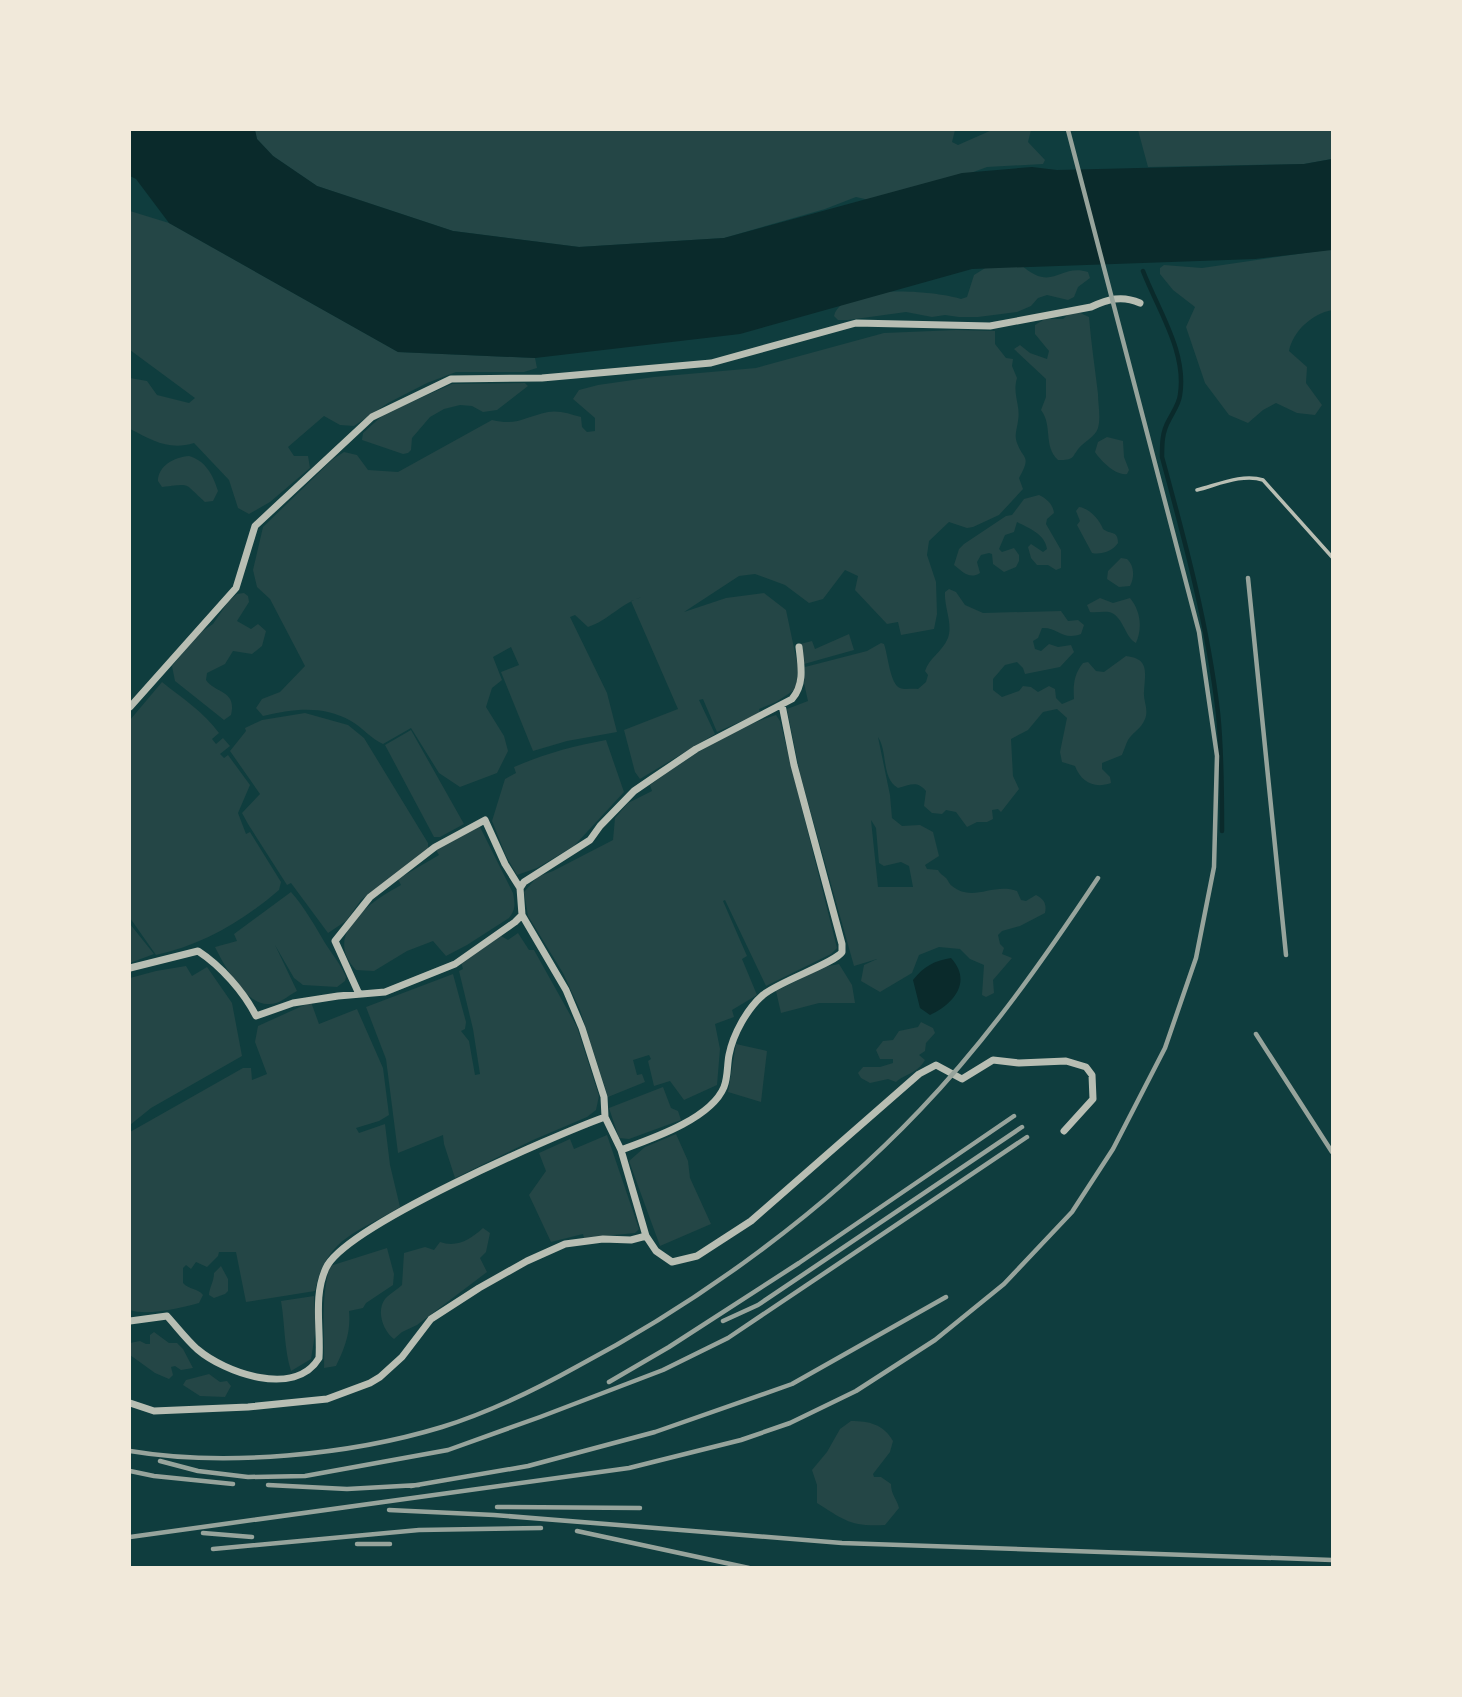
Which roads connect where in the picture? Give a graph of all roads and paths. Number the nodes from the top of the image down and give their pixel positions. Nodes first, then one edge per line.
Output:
1 (1140, 303) dead end
2 (1196, 490) dead end
3 (1332, 557) edge
4 (799, 647) dead end
5 (782, 705) junction
6 (130, 707) edge
7 (520, 888) junction
8 (522, 915) junction
9 (130, 968) edge
10 (359, 994) junction
11 (606, 1117) junction
12 (1064, 1131) dead end
13 (621, 1150) junction
14 (646, 1236) junction
15 (130, 1321) edge
16 (130, 1403) edge

1 - 6 street
2 - 3 lane
4 - 5 street
5 - 7 street
5 - 13 street
7 - 8 street
7 - 10 street
8 - 10 street
8 - 11 street
9 - 10 street
11 - 13 street
11 - 15 street
12 - 14 street
13 - 14 street
14 - 16 street

